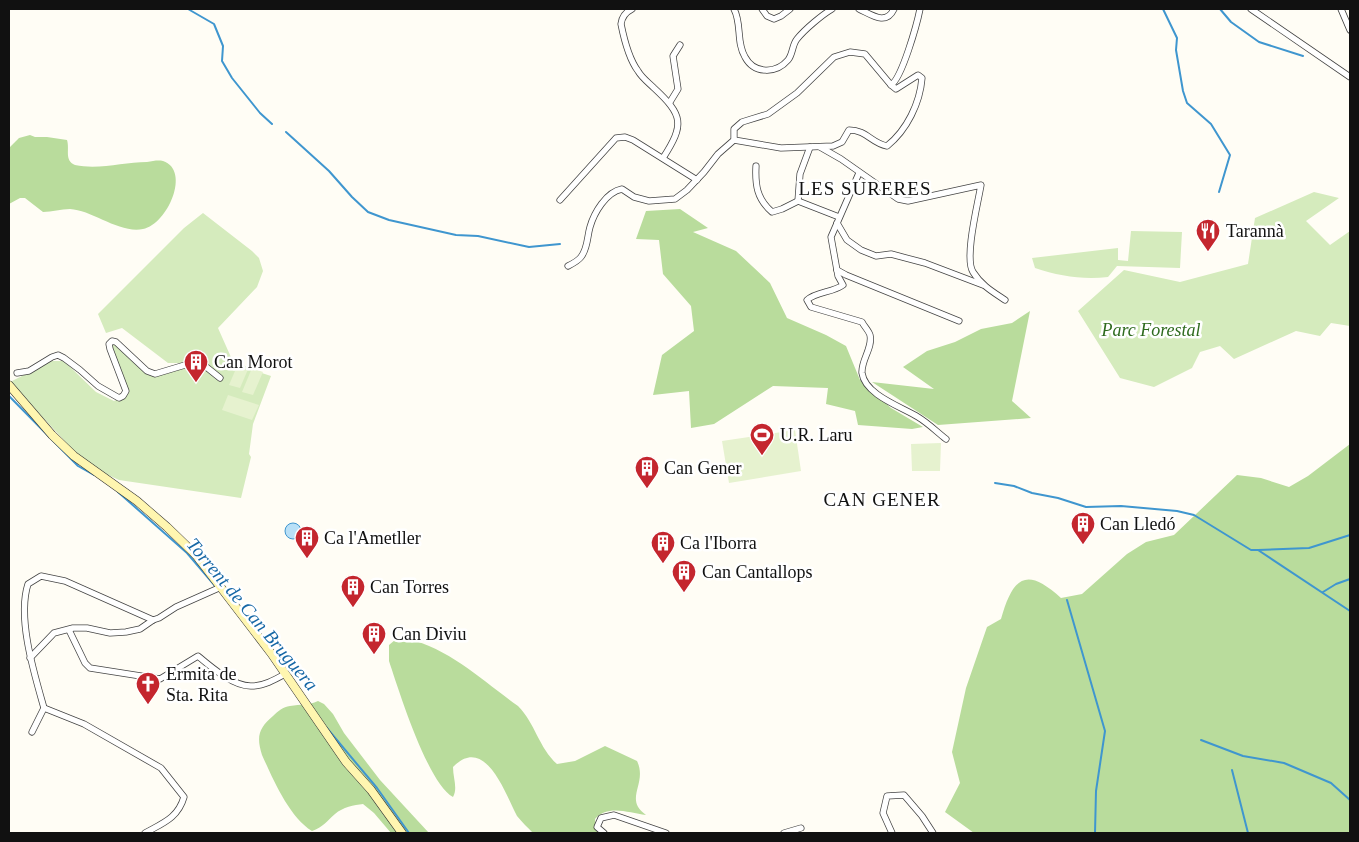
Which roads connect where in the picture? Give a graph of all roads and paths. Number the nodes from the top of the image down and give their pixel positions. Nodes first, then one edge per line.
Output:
1 (632, 9) edge
2 (734, 9) edge
3 (762, 9) edge
4 (790, 9) edge
5 (832, 9) edge
6 (859, 9) edge
7 (869, 9) edge
8 (894, 9) edge
9 (920, 9) edge
10 (1251, 9) edge
11 (1341, 9) edge
12 (872, 16) junction
13 (1350, 30) edge
14 (680, 45) dead end
15 (1350, 78) edge
16 (891, 85) junction
17 (670, 102) junction
18 (734, 140) junction
19 (810, 147) junction
20 (820, 147) junction
21 (663, 158) junction
22 (756, 166) dead end
23 (859, 173) junction
24 (696, 180) junction
25 (560, 200) dead end
26 (798, 201) junction
27 (838, 220) junction
28 (568, 266) dead end
29 (837, 270) junction
30 (983, 285) junction
31 (1005, 300) dead end
32 (959, 321) dead end
33 (17, 373) dead end
34 (220, 378) dead end
35 (9, 385) edge
36 (946, 439) dead end
37 (221, 587) junction
38 (153, 620) junction
39 (69, 630) junction
40 (30, 658) junction
41 (285, 674) junction
42 (44, 708) junction
43 (32, 732) dead end
44 (800, 828) dead end
45 (145, 833) edge
46 (402, 833) edge
47 (604, 833) edge
48 (666, 833) edge
49 (784, 833) edge
50 (892, 833) edge
51 (933, 833) edge

1 - 17 street
2 - 5 street
3 - 4 street
6 - 12 street
7 - 12 street
8 - 12 street
9 - 16 street
10 - 15 street
11 - 13 street
14 - 17 street
16 - 18 street
16 - 20 street
17 - 21 street
18 - 19 street
18 - 24 street
19 - 20 street
19 - 26 street
20 - 23 street
21 - 24 street
21 - 25 street
22 - 26 street
23 - 27 street
23 - 30 street
24 - 28 street
26 - 27 street
27 - 29 street
27 - 30 street
29 - 32 street
29 - 36 street
30 - 31 street
33 - 34 street
35 - 37 street
37 - 38 street
37 - 41 street
38 - 39 street
38 - 40 street
39 - 40 street
39 - 41 street
40 - 42 street
41 - 46 street
42 - 43 street
42 - 45 street
44 - 49 street
47 - 48 street
50 - 51 street

